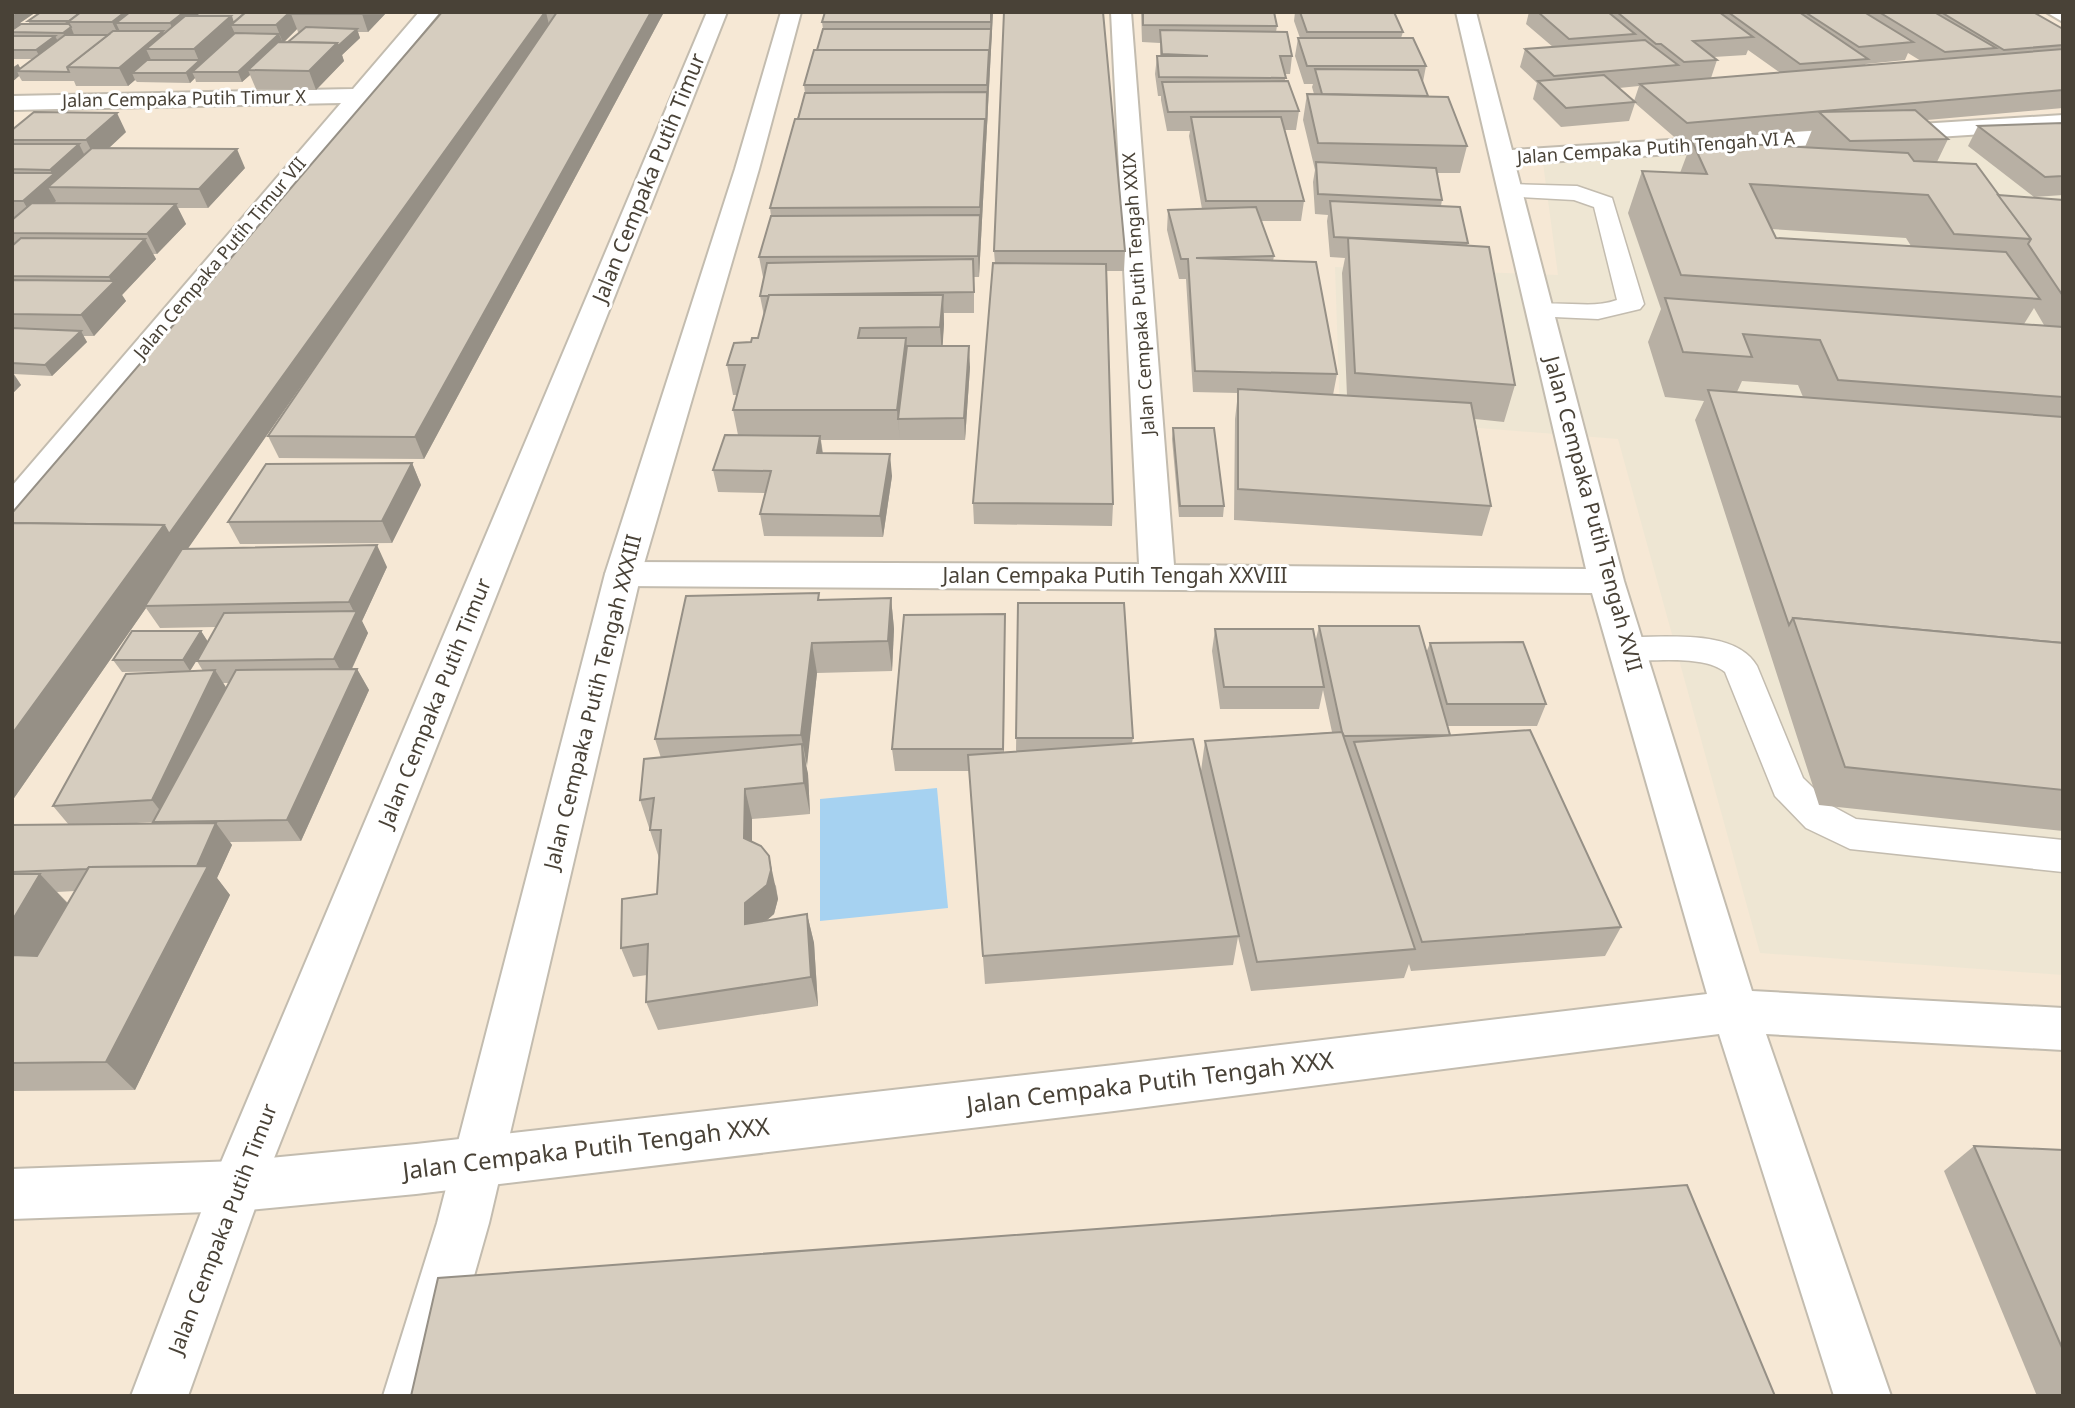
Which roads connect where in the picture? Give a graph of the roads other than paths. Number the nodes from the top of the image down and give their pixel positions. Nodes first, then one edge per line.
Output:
1 (430, 12) edge
2 (717, 12) edge
3 (790, 12) edge
4 (1121, 12) edge
5 (1466, 12) edge
6 (2056, 12) edge
7 (2063, 16) edge
8 (356, 96) junction
9 (42, 102) junction
10 (12, 103) edge
11 (2063, 122) edge
12 (13, 126) edge
13 (1502, 158) junction
14 (1511, 191) junction
15 (1541, 311) junction
16 (12, 460) edge
17 (47, 464) junction
18 (12, 507) edge
19 (623, 574) junction
20 (1157, 576) junction
21 (1606, 581) junction
22 (1627, 649) junction
23 (2063, 856) edge
24 (1735, 1011) junction
25 (2063, 1029) edge
26 (478, 1162) junction
27 (257, 1184) junction
28 (12, 1194) edge
29 (159, 1396) edge
30 (411, 1396) edge
31 (1863, 1396) edge

1 - 8 street, Jalan Cempaka Putih Timur VII
2 - 27 street, Jalan Cempaka Putih Timur
3 - 19 street, Jalan Cempaka Putih Tengah XXXIII
4 - 20 street, Jalan Cempaka Putih Tengah XXIX
5 - 13 street, Jalan Cempaka Putih Tengah XVII
6 - 7 street
8 - 9 street, Jalan Cempaka Putih Timur X
8 - 17 street, Jalan Cempaka Putih Timur VII
9 - 10 street, Jalan Cempaka Putih Timur X
9 - 12 street
11 - 13 street, Jalan Cempaka Putih Tengah VI A
13 - 14 street, Jalan Cempaka Putih Tengah XVII
14 - 15 street, Jalan Cempaka Putih Tengah XVII
14 - 15 lane
15 - 21 street, Jalan Cempaka Putih Tengah XVII
16 - 17 street
17 - 18 street, Jalan Cempaka Putih Timur VII
19 - 20 street, Jalan Cempaka Putih Tengah XXVIII
19 - 26 street, Jalan Cempaka Putih Tengah XXXIII
20 - 21 street, Jalan Cempaka Putih Tengah XXVIII
21 - 22 street, Jalan Cempaka Putih Tengah XVII
22 - 23 lane
22 - 24 street, Jalan Cempaka Putih Tengah XVII
24 - 25 street, Jalan Cempaka Putih Tengah XXX
24 - 26 street, Jalan Cempaka Putih Tengah XXX
24 - 31 street, Jalan Cempaka Putih Tengah XVII
26 - 27 street, Jalan Cempaka Putih Tengah XXX
26 - 30 street, Jalan Cempaka Putih Tengah XXXIII
27 - 28 street, Jalan Cempaka Putih Tengah XXX
27 - 29 street, Jalan Cempaka Putih Timur

